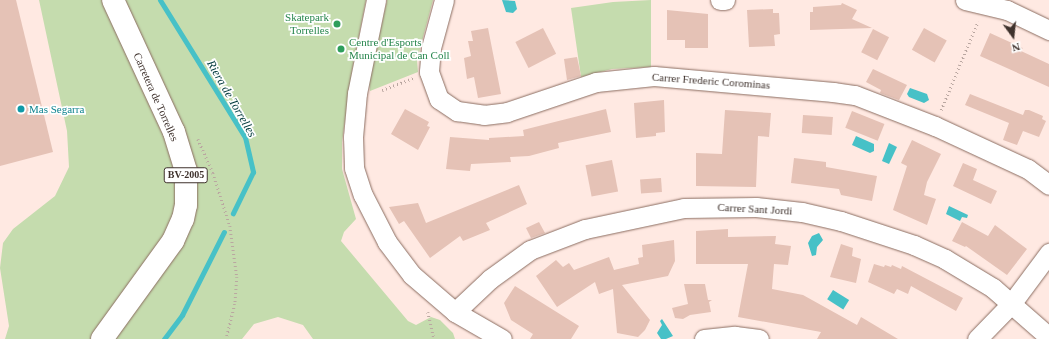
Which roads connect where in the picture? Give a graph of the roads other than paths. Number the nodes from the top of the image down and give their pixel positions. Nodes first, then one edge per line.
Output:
1 (113, 0) edge
2 (376, 0) edge
3 (444, 0) edge
4 (720, 0) edge
5 (725, 0) edge
6 (965, 0) edge
7 (1049, 30) edge
8 (1049, 185) edge
9 (1049, 253) edge
10 (1011, 304) junction
11 (455, 312) junction
12 (1049, 337) edge
13 (102, 339) edge
14 (502, 339) edge
15 (704, 339) edge
16 (759, 339) edge
17 (977, 339) edge

1 - 13 main road, Carretera de Torrelles / BV-2005
2 - 11 street
3 - 8 street, Carrer Frederic Corominas
4 - 5 street
6 - 7 street
9 - 10 street
10 - 11 street, Carrer Sant Jordi
10 - 12 street, Carrer Sant Jordi
10 - 17 street
11 - 14 street
15 - 16 street

